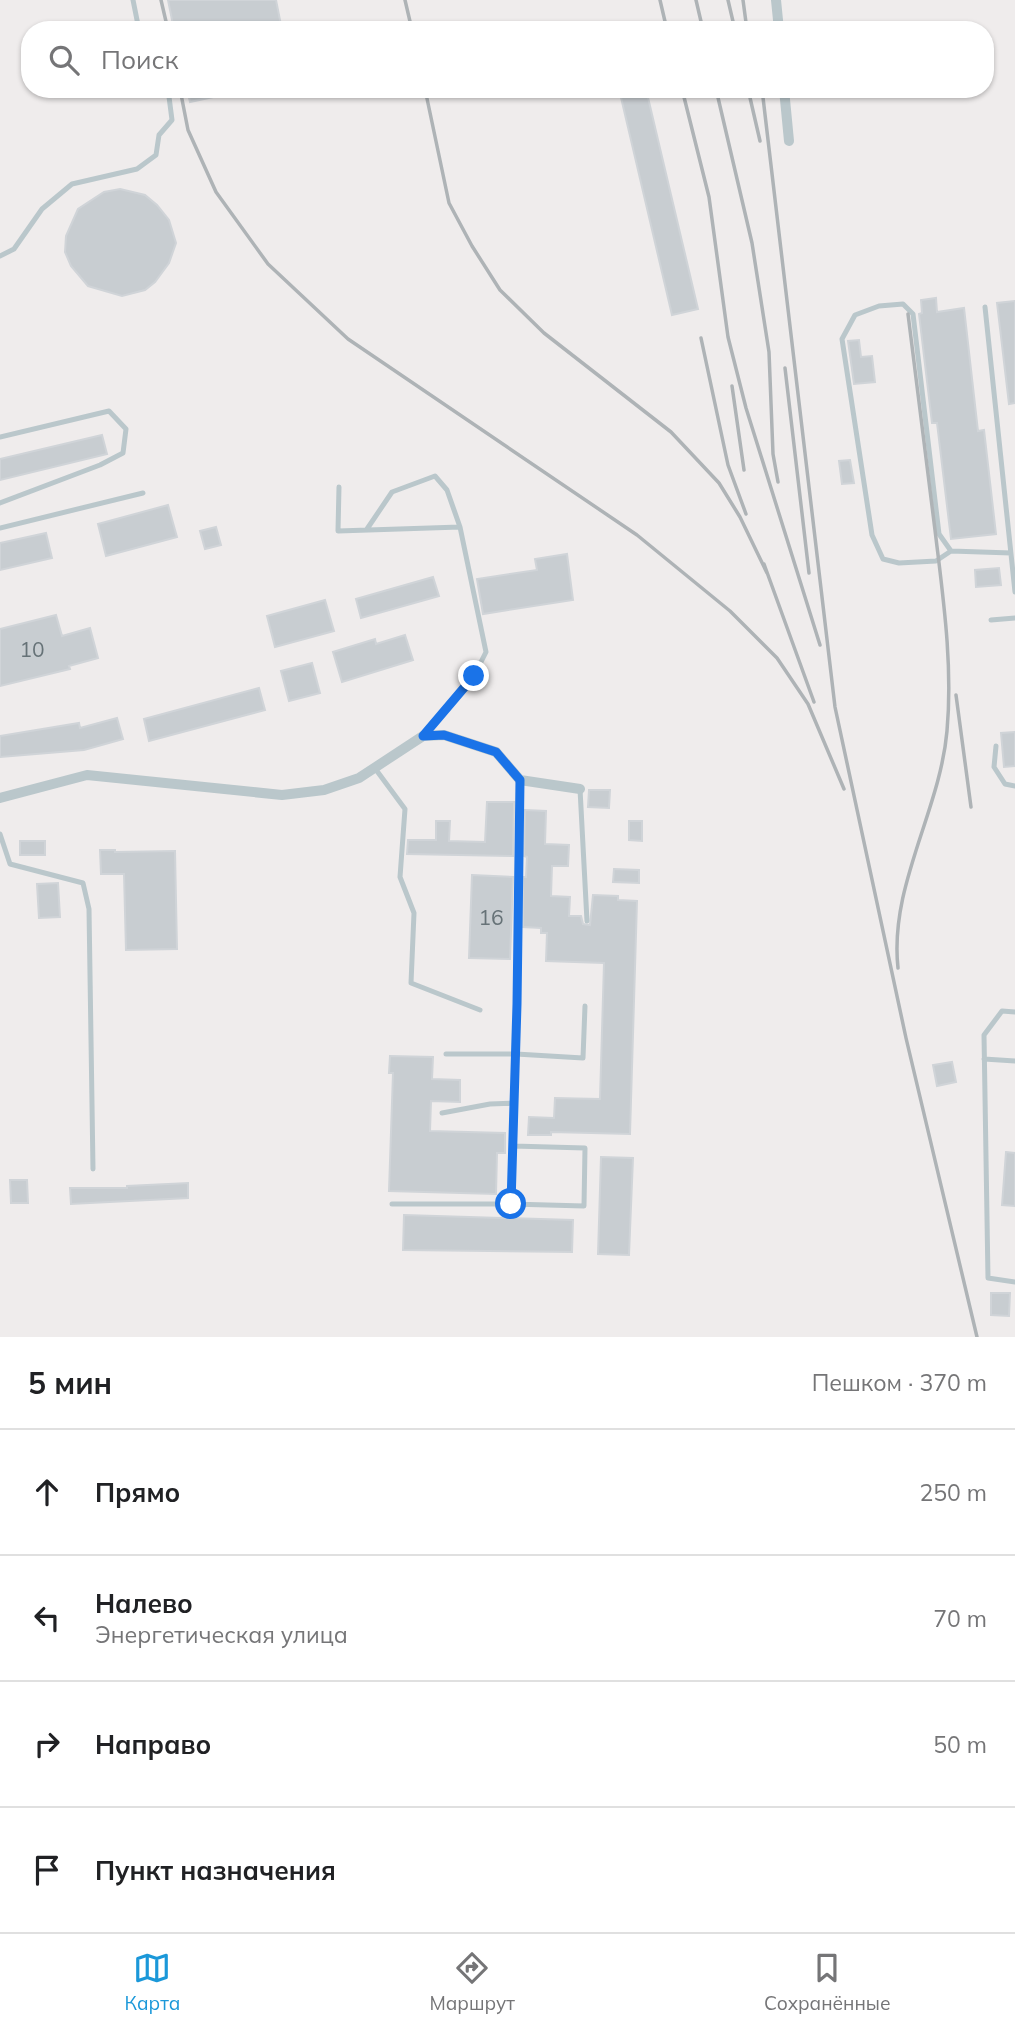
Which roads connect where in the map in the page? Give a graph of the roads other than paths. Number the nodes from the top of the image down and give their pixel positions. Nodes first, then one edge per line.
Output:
1 (133, 0) edge
2 (776, 0) edge
3 (137, 21) edge
4 (778, 21) edge
5 (169, 98) edge
6 (785, 98) edge
7 (789, 141) dead end
8 (0, 256) edge
9 (985, 307) dead end
10 (0, 436) edge
11 (339, 487) dead end
12 (143, 493) dead end
13 (0, 503) edge
14 (460, 527) junction
15 (0, 528) edge
16 (367, 529) junction
17 (951, 551) junction
18 (1011, 553) junction
19 (1015, 592) edge
20 (1015, 618) edge
21 (991, 620) dead end
22 (423, 736) junction
23 (996, 746) dead end
24 (374, 767) junction
25 (520, 780) junction
26 (1015, 786) edge
27 (580, 789) joint
28 (0, 798) edge
29 (0, 834) edge
30 (587, 921) dead end
31 (585, 1006) dead end
32 (480, 1010) dead end
33 (1015, 1012) edge
34 (446, 1054) dead end
35 (516, 1054) junction
36 (984, 1059) junction
37 (1015, 1061) edge
38 (514, 1103) junction
39 (442, 1113) dead end
40 (513, 1146) junction
41 (93, 1170) dead end
42 (392, 1204) dead end
43 (511, 1204) junction
44 (1015, 1282) edge

1 - 3 lane
2 - 4 street
5 - 8 lane
6 - 7 street
9 - 18 lane
10 - 13 lane
11 - 16 lane
12 - 15 lane
14 - 16 lane
14 - 16 lane
14 - 22 lane
17 - 17 lane
17 - 18 lane
18 - 19 lane
20 - 21 lane
22 - 24 street
22 - 25 street
23 - 26 lane
24 - 28 street
24 - 32 lane
25 - 27 street
25 - 35 lane
27 - 30 lane
29 - 41 lane
31 - 35 lane
33 - 36 lane
34 - 35 lane
35 - 38 lane
36 - 37 lane
36 - 44 lane
38 - 39 lane
38 - 40 lane
40 - 43 lane
40 - 43 lane
42 - 43 lane

